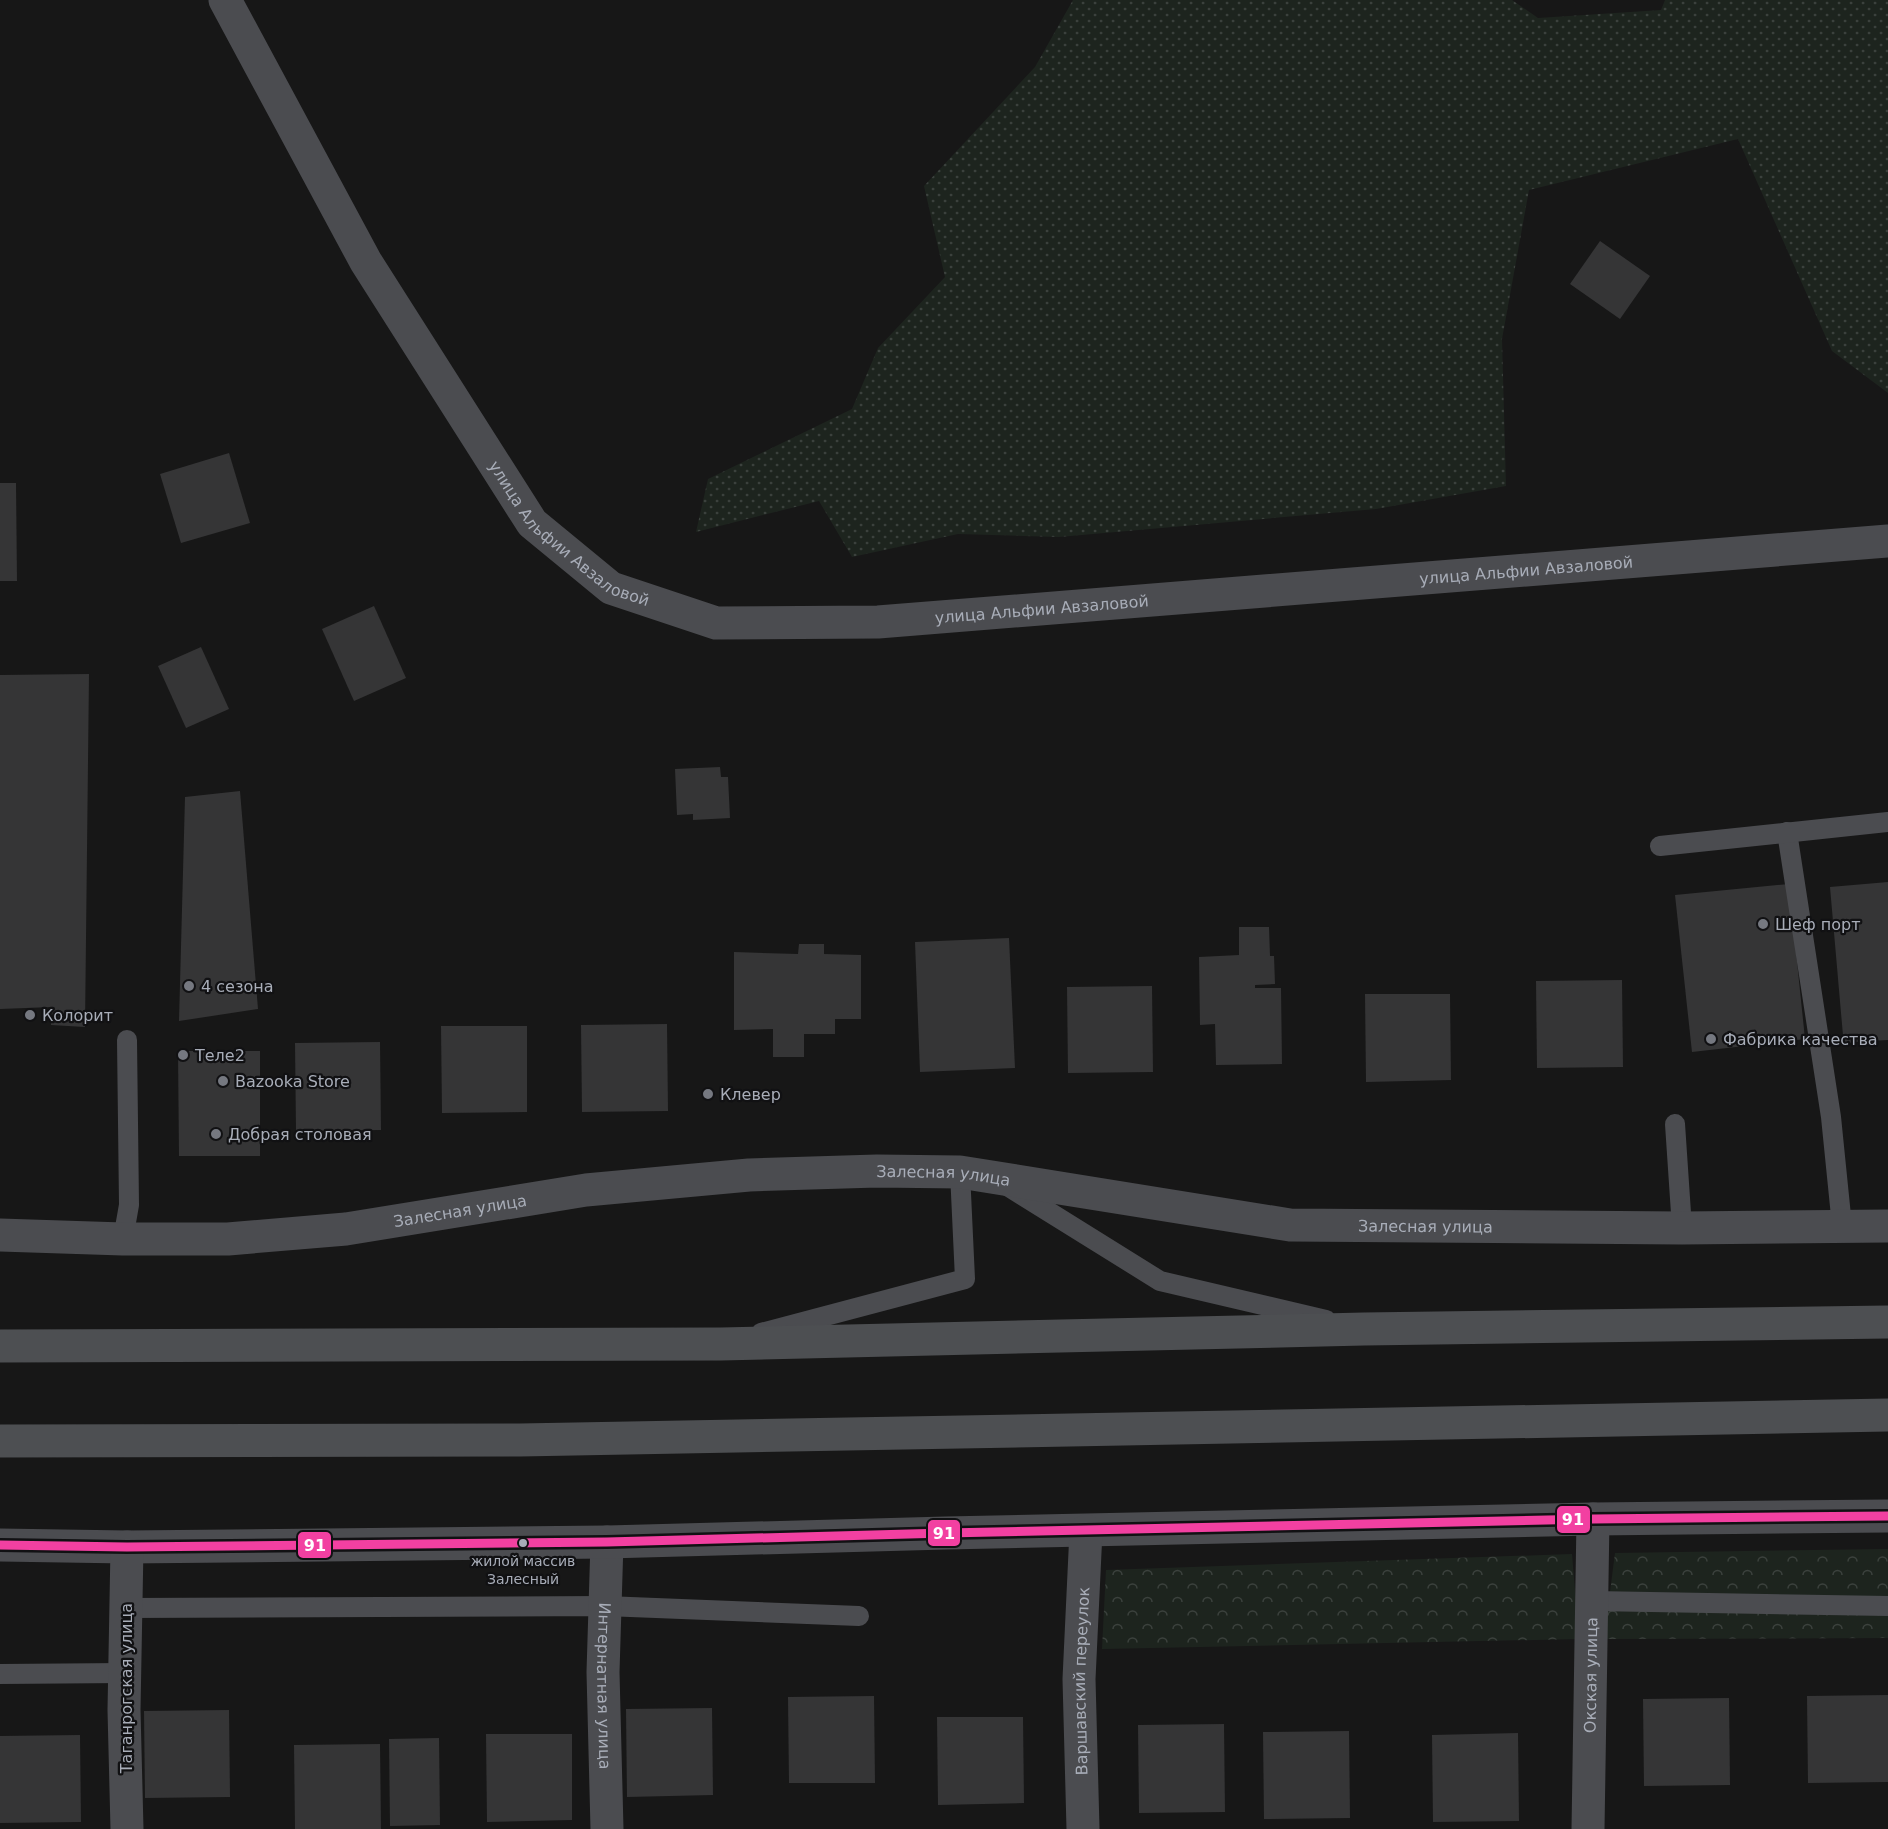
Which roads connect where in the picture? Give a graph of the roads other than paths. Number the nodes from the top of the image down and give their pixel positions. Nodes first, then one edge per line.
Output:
1 (225, 0) edge
2 (1888, 541) edge
3 (1888, 822) edge
4 (1788, 832) junction
5 (1660, 846) dead end
6 (127, 1040) dead end
7 (1675, 1124) dead end
8 (960, 1172) junction
9 (994, 1177) junction
10 (1842, 1226) junction
11 (1888, 1226) edge
12 (1682, 1228) junction
13 (0, 1236) edge
14 (123, 1239) junction
15 (1888, 1322) edge
16 (1364, 1329) junction
17 (721, 1344) junction
18 (0, 1346) edge
19 (1888, 1415) edge
20 (0, 1441) edge
21 (1888, 1516) edge
22 (1593, 1519) junction
23 (1086, 1531) junction
24 (607, 1542) junction
25 (0, 1545) edge
26 (127, 1547) junction
27 (1593, 1601) junction
28 (605, 1606) junction
29 (1888, 1606) edge
30 (126, 1608) junction
31 (859, 1616) dead end
32 (124, 1673) junction
33 (0, 1674) edge
34 (127, 1829) edge
35 (607, 1829) edge
36 (1083, 1829) edge
37 (1587, 1829) edge

1 - 2 street, улица Альфии Авзаловой
3 - 4 lane
4 - 5 lane
4 - 10 lane
6 - 14 lane
7 - 12 lane
8 - 9 street, Залесная улица
8 - 14 street, Залесная улица
8 - 17 lane
9 - 12 street, Залесная улица
9 - 16 lane
10 - 11 street, Залесная улица
10 - 12 street, Залесная улица
13 - 14 street, Залесная улица
15 - 16 main road
16 - 17 main road
17 - 18 main road
19 - 20 main road
21 - 22 street
22 - 23 street
22 - 27 street, Окская улица
23 - 24 street
23 - 36 street, Варшавский переулок
24 - 26 street
24 - 28 street, Интернатная улица
25 - 26 street
26 - 30 street, Таганрогская улица
27 - 29 lane
27 - 37 street, Окская улица
28 - 30 lane
28 - 31 lane
28 - 35 street, Интернатная улица
30 - 32 street, Таганрогская улица
32 - 33 lane
32 - 34 street, Таганрогская улица

